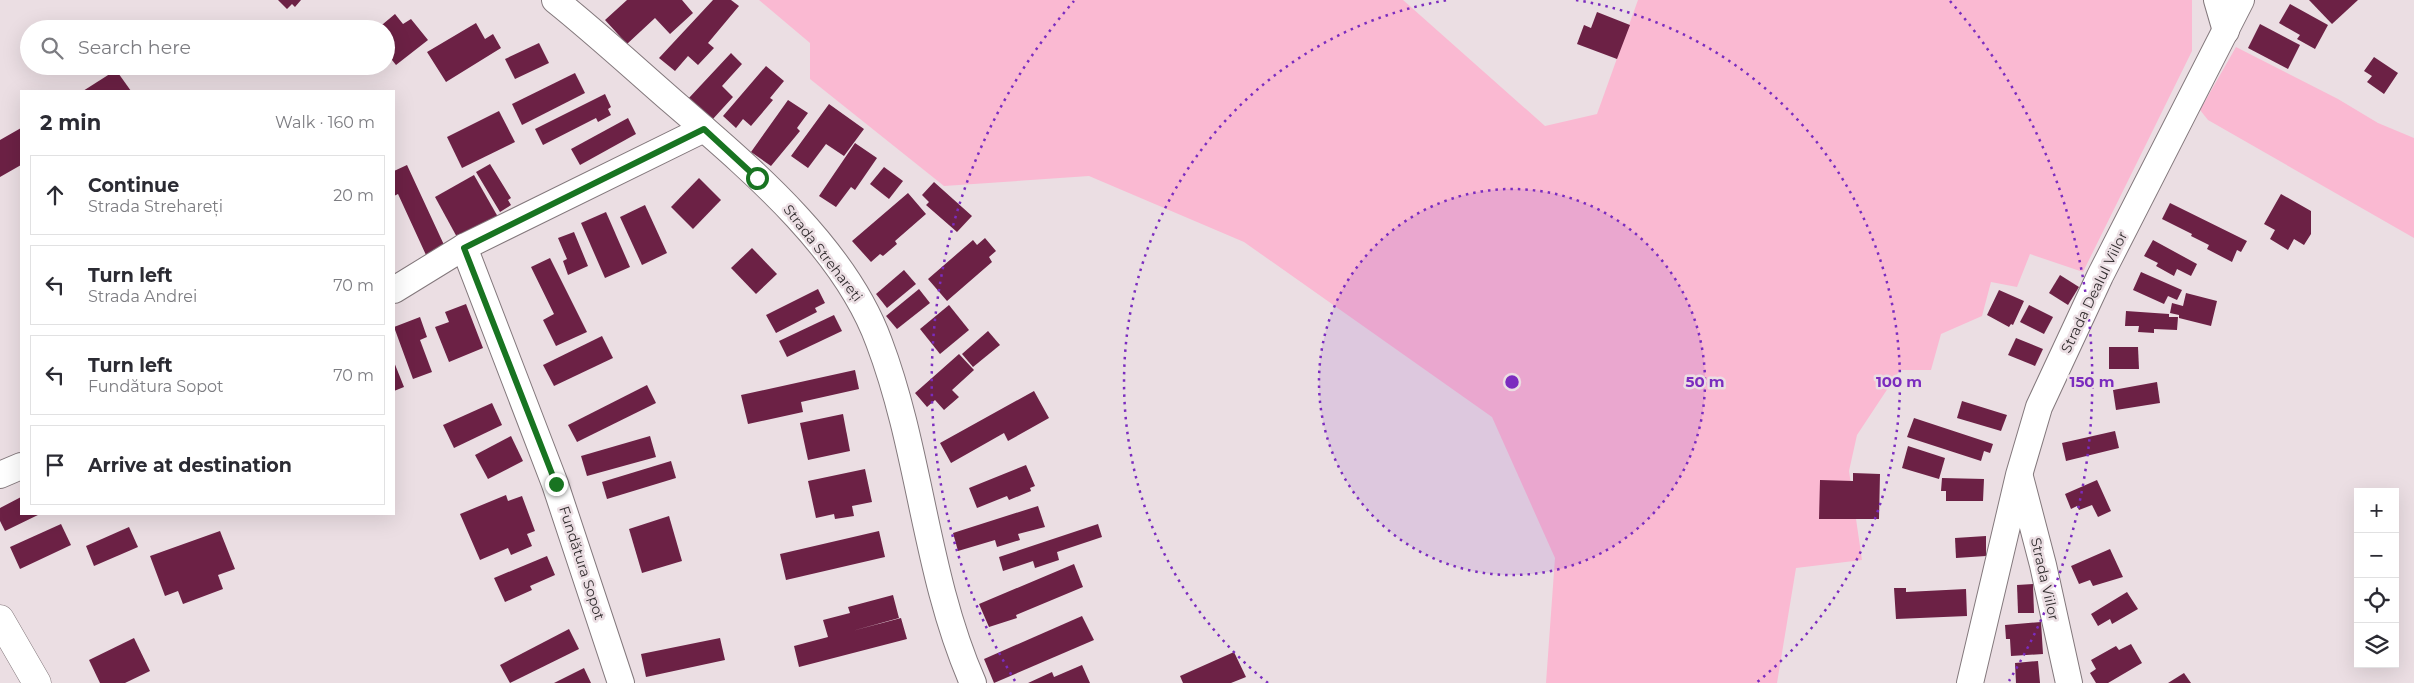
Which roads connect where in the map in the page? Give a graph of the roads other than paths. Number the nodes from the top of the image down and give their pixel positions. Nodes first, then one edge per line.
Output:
1 (555, 0) edge
2 (2217, 0) edge
3 (2241, 0) edge
4 (2226, 31) junction
5 (704, 129) junction
6 (464, 248) junction
7 (395, 289) edge
8 (20, 466) edge
9 (0, 475) edge
10 (2019, 475) junction
11 (0, 619) edge
12 (37, 683) edge
13 (621, 683) edge
14 (973, 683) edge
15 (1970, 683) edge
16 (2070, 683) edge

1 - 5 street, Strada Strehareți
2 - 4 street
3 - 4 street, Strada Dealul Viilor
4 - 10 street, Strada Dealul Viilor
5 - 6 street
5 - 14 street, Strada Strehareți
6 - 7 street
6 - 13 street, Fundătura Sopot
8 - 9 street
10 - 15 street, Strada Dealul Viilor
10 - 16 street, Strada Viilor
11 - 12 main road

